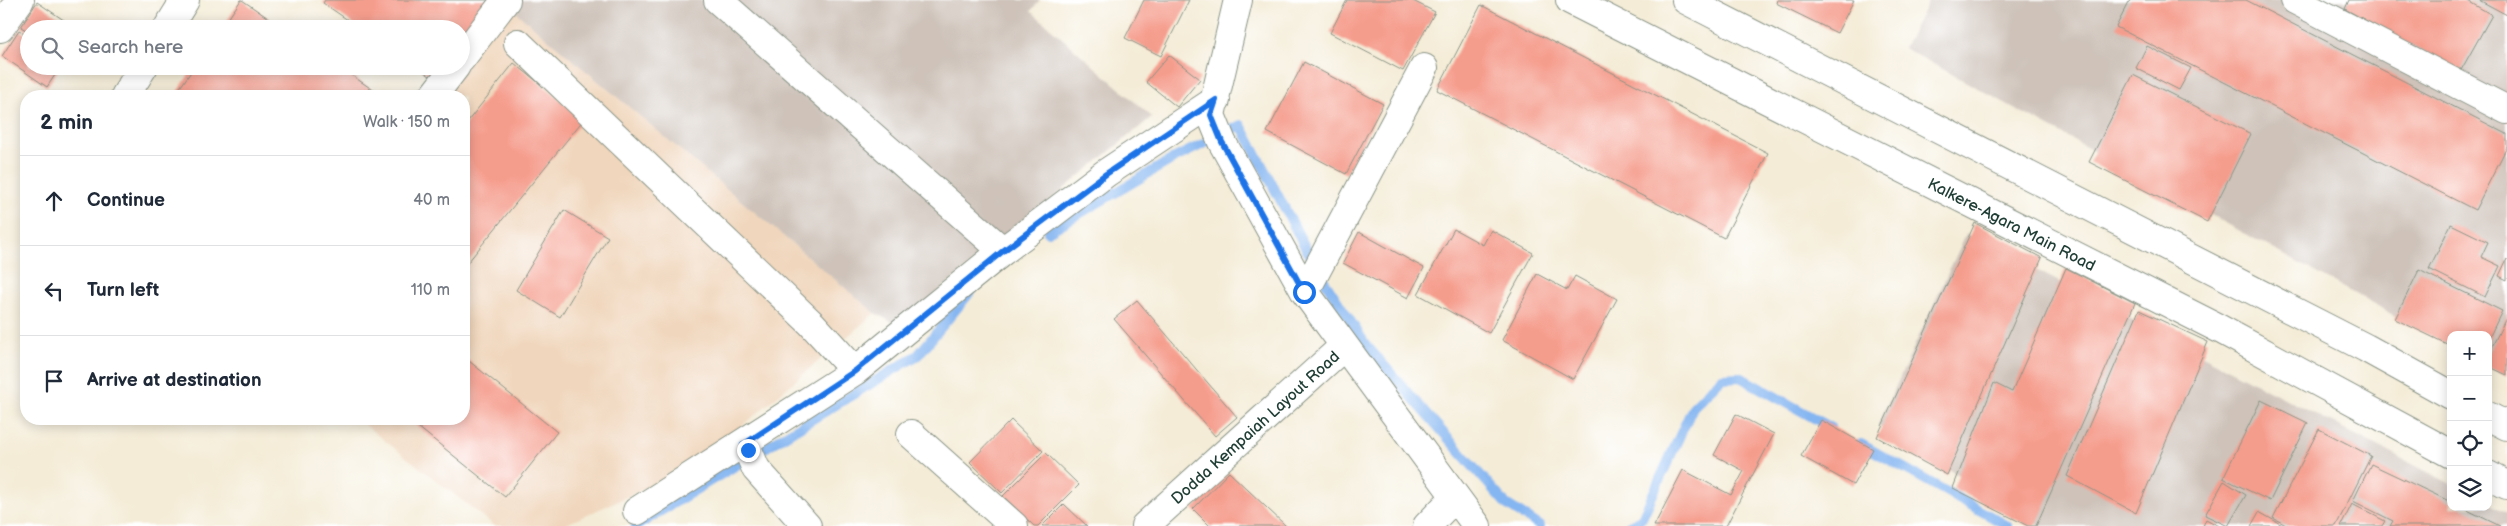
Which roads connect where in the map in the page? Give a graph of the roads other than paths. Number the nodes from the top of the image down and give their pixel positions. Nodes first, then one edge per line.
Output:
1 (20, 0) edge
2 (185, 0) edge
3 (506, 0) edge
4 (718, 0) edge
5 (1238, 0) edge
6 (1570, 0) edge
7 (2295, 0) edge
8 (1689, 1) edge
9 (173, 20) edge
10 (0, 28) edge
11 (518, 43) dead end
12 (470, 47) edge
13 (1424, 68) dead end
14 (138, 75) edge
15 (449, 75) edge
16 (129, 90) edge
17 (438, 90) edge
18 (1214, 107) junction
19 (2507, 110) edge
20 (1003, 251) junction
21 (1308, 286) junction
22 (1343, 347) junction
23 (855, 371) junction
24 (2447, 393) edge
25 (2492, 418) edge
26 (2507, 426) edge
27 (911, 434) dead end
28 (2447, 452) edge
29 (749, 455) junction
30 (2492, 477) edge
31 (2507, 485) edge
32 (1454, 498) junction
33 (637, 511) dead end
34 (807, 526) edge
35 (1014, 526) edge
36 (1145, 526) edge
37 (1427, 526) edge
38 (1477, 526) edge

1 - 10 street
2 - 9 street
3 - 12 street
4 - 20 street
5 - 18 street
6 - 28 street, Kalkere-Agara Main Road
7 - 19 street
8 - 24 street
11 - 23 street
13 - 21 street
14 - 16 street
15 - 17 street
18 - 20 street
18 - 21 street
20 - 23 street
21 - 22 street
22 - 32 street
22 - 36 street, Dodda Kempaiah Layout Road
23 - 29 street
25 - 26 street
27 - 35 street
29 - 33 street
29 - 34 street
30 - 31 street
32 - 37 street
32 - 38 street

